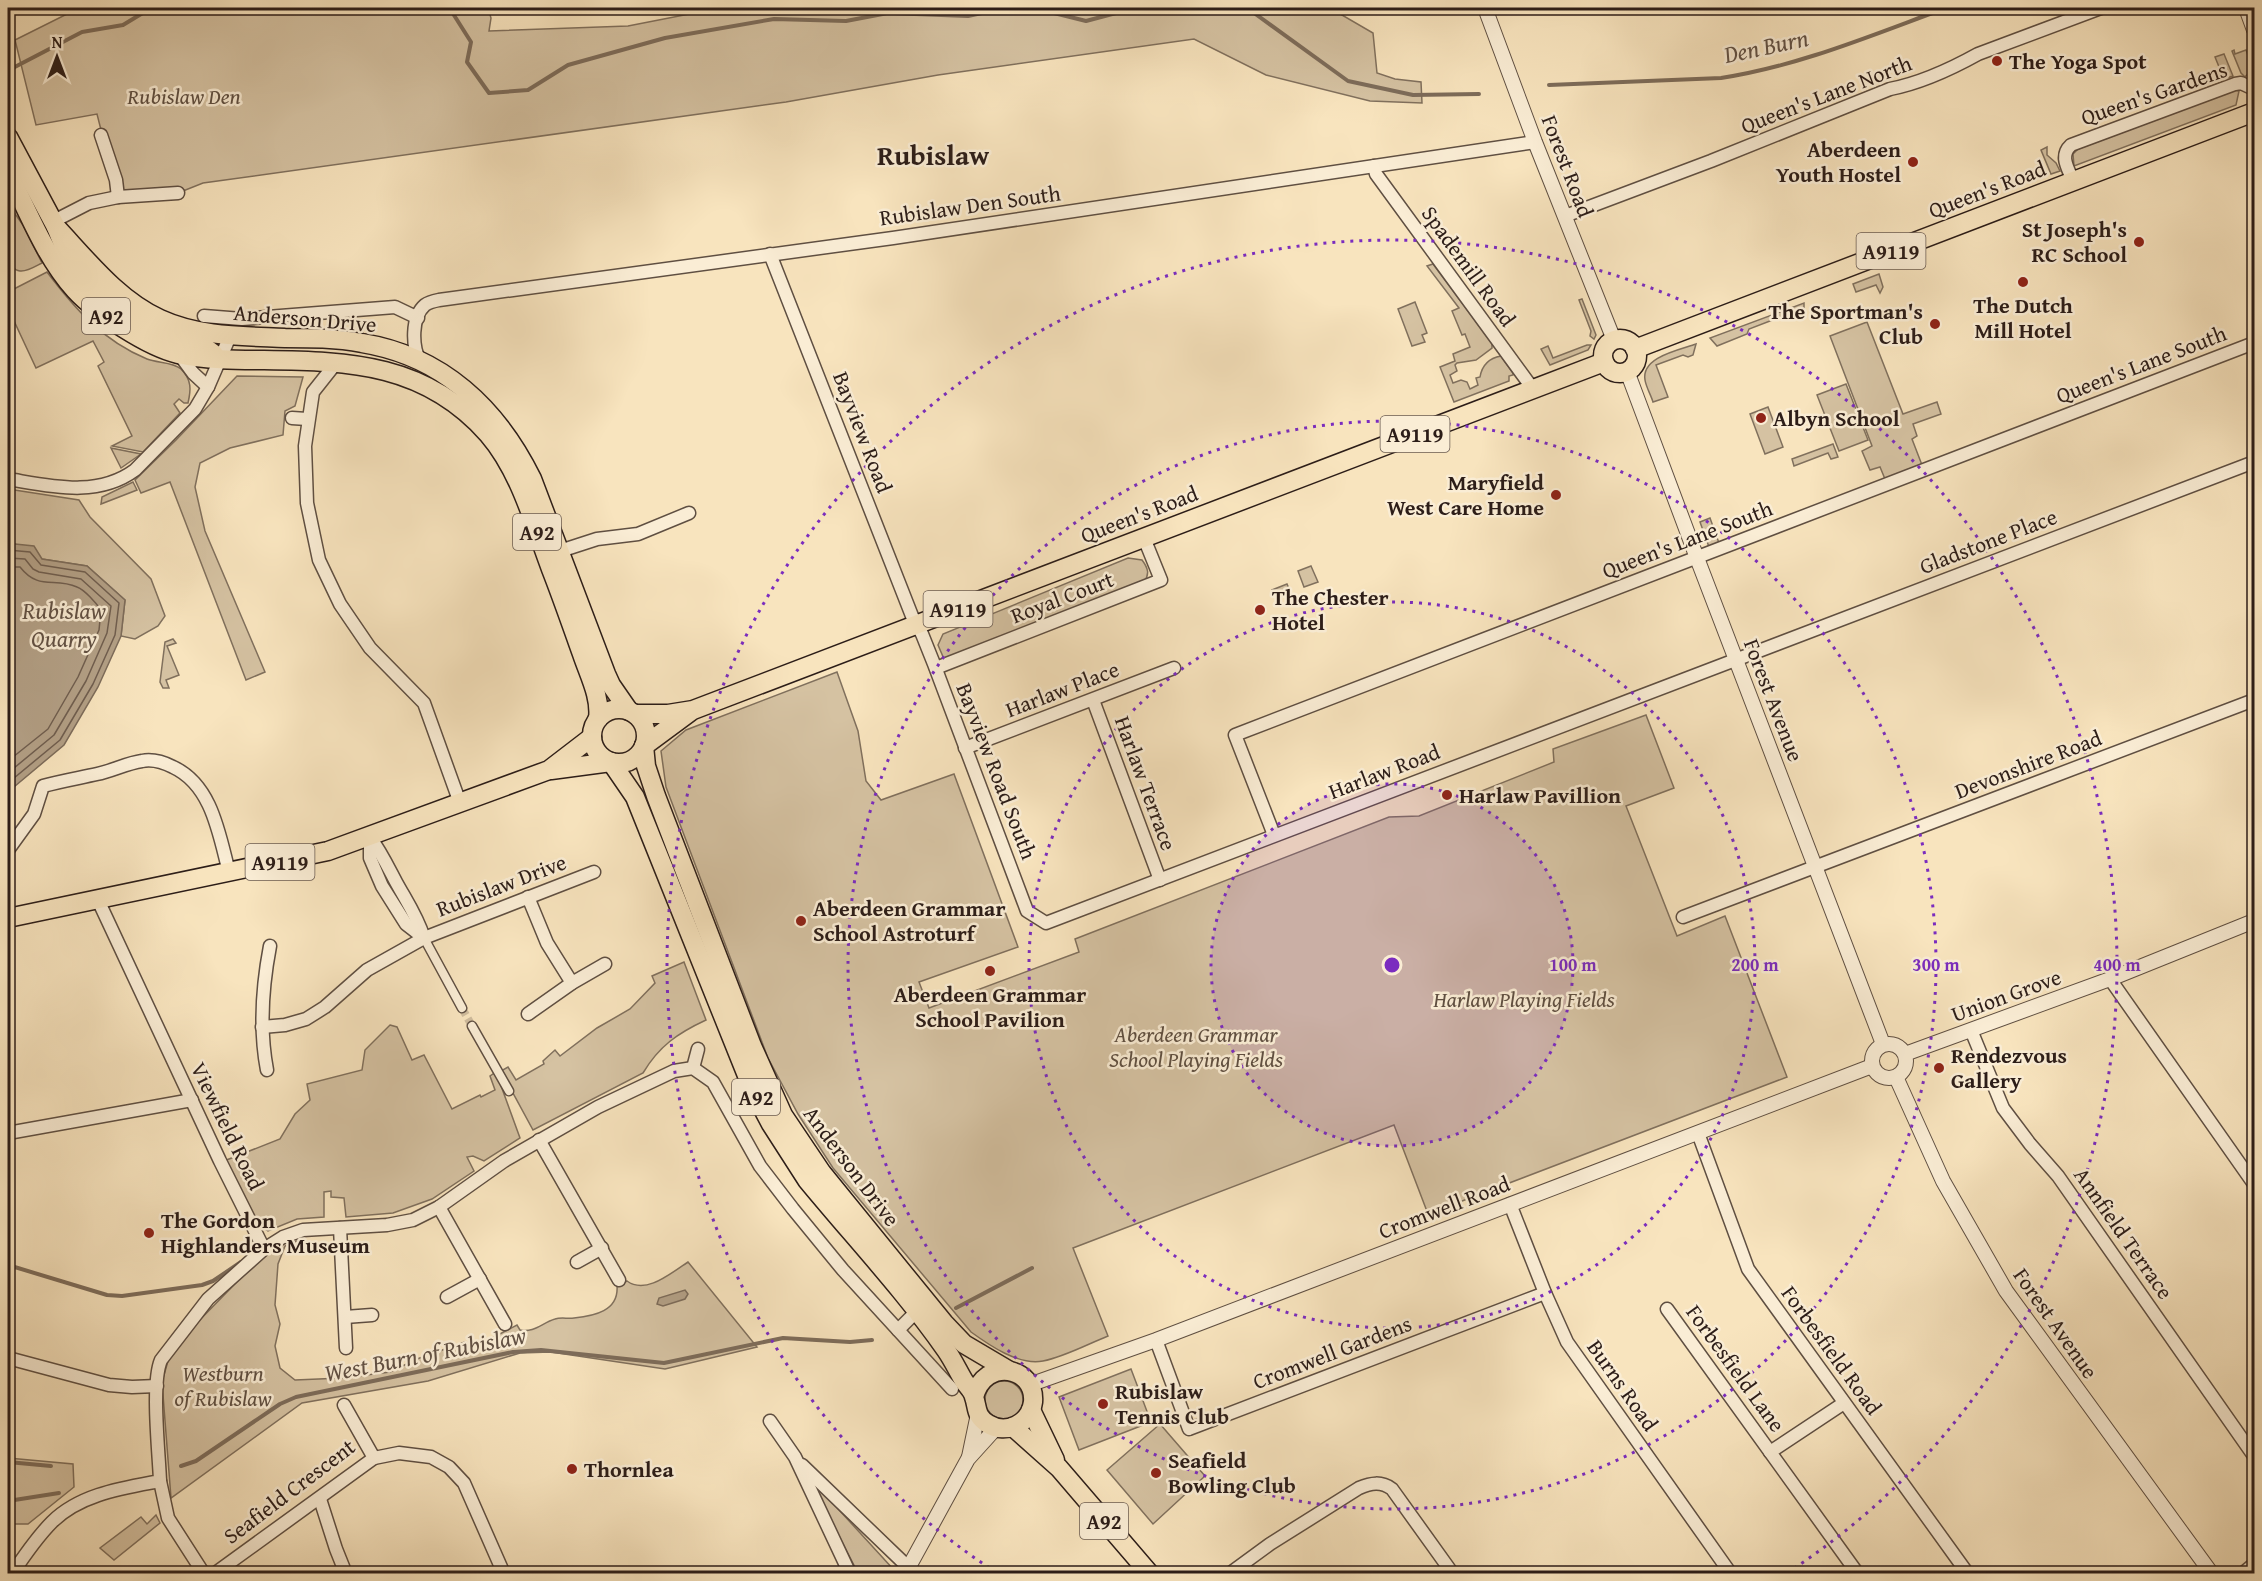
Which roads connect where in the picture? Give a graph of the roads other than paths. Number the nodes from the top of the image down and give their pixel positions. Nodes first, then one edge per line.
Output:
1 (1485, 8) edge
2 (2102, 8) edge
3 (2246, 8) edge
4 (2254, 30) edge
5 (2254, 89) edge
6 (2254, 112) edge
7 (101, 135) dead end
8 (8, 137) edge
9 (1535, 142) junction
10 (1374, 166) junction
11 (8, 172) edge
12 (2073, 181) junction
13 (177, 193) dead end
14 (118, 197) junction
15 (1565, 216) junction
16 (54, 224) junction
17 (770, 254) junction
18 (204, 316) dead end
19 (418, 318) junction
20 (230, 336) junction
21 (1614, 340) junction
22 (2254, 343) edge
23 (1635, 349) junction
24 (179, 354) junction
25 (221, 359) junction
26 (420, 361) junction
27 (1604, 362) junction
28 (336, 363) junction
29 (1628, 371) junction
30 (208, 387) junction
31 (1533, 389) junction
32 (292, 418) dead end
33 (307, 419) junction
34 (2254, 462) edge
35 (8, 479) edge
36 (689, 513) dead end
37 (1144, 538) junction
38 (560, 551) junction
39 (1697, 558) junction
40 (917, 625) junction
41 (1737, 660) junction
42 (936, 668) junction
43 (1174, 668) dead end
44 (1093, 700) junction
45 (2254, 700) edge
46 (692, 711) junction
47 (632, 712) junction
48 (595, 728) junction
49 (645, 746) junction
50 (965, 748) junction
51 (611, 762) junction
52 (549, 770) junction
53 (460, 803) junction
54 (1274, 835) junction
55 (370, 837) junction
56 (8, 850) edge
57 (1816, 867) junction
58 (229, 872) junction
59 (594, 872) dead end
60 (1160, 880) junction
61 (528, 897) junction
62 (98, 900) junction
63 (1683, 917) dead end
64 (8, 918) edge
65 (2254, 921) edge
66 (1046, 922) joint
67 (424, 938) junction
68 (270, 946) dead end
69 (605, 964) dead end
70 (2110, 980) junction
71 (572, 983) junction
72 (462, 1008) tunnel mouth
73 (528, 1014) dead end
74 (472, 1026) tunnel mouth
75 (262, 1027) junction
76 (1971, 1030) junction
77 (1883, 1044) junction
78 (698, 1049) dead end
79 (1905, 1054) junction
80 (1872, 1066) junction
81 (693, 1068) junction
82 (267, 1070) dead end
83 (1896, 1077) junction
84 (509, 1091) dead end
85 (192, 1100) junction
86 (1698, 1132) junction
87 (8, 1133) edge
88 (539, 1140) junction
89 (2254, 1185) edge
90 (1510, 1204) junction
91 (439, 1207) junction
92 (340, 1228) junction
93 (602, 1248) junction
94 (264, 1250) junction
95 (577, 1262) dead end
96 (480, 1279) junction
97 (619, 1280) dead end
98 (1545, 1293) junction
99 (447, 1297) dead end
100 (1667, 1309) dead end
101 (916, 1312) junction
102 (372, 1315) dead end
103 (345, 1317) junction
104 (505, 1324) dead end
105 (898, 1330) junction
106 (1156, 1340) junction
107 (346, 1348) dead end
108 (8, 1358) edge
109 (1008, 1370) junction
110 (1029, 1385) junction
111 (157, 1386) junction
112 (952, 1389) dead end
113 (1844, 1402) junction
114 (344, 1405) dead end
115 (976, 1406) junction
116 (1031, 1410) junction
117 (770, 1421) dead end
118 (1004, 1427) junction
119 (1770, 1452) junction
120 (2254, 1456) edge
121 (374, 1458) junction
122 (795, 1458) junction
123 (968, 1459) junction
124 (1059, 1468) junction
125 (160, 1481) junction
126 (320, 1499) junction
127 (2254, 1564) edge
128 (907, 1571) edge
129 (12, 1574) edge
130 (204, 1574) edge
131 (214, 1574) edge
132 (346, 1574) edge
133 (504, 1574) edge
134 (850, 1574) edge
135 (1150, 1574) edge
136 (1229, 1574) edge
137 (1453, 1574) edge
138 (1731, 1574) edge
139 (1858, 1574) edge
140 (1968, 1574) edge
141 (2212, 1574) edge
142 (2242, 1574) edge

1 - 9 street, Forest Road
2 - 15 street, Queen's Lane North
3 - 4 street
5 - 12 street, Queen's Gardens
6 - 12 main road, Queen's Road / A9119
7 - 14 street
8 - 16 main road, Anderson Drive / A92
9 - 10 street, Rubislaw Den South
9 - 15 street, Forest Road
10 - 17 street, Rubislaw Den South
10 - 31 street, Spademill Road
11 - 24 main road, Anderson Drive / A92
12 - 23 main road, Queen's Road / A9119
13 - 14 street
14 - 16 street
15 - 21 street, Forest Road
16 - 20 main road, Anderson Drive / A92
16 - 25 main road, Anderson Drive
17 - 19 street, Rubislaw Den South
17 - 40 street, Bayview Road
18 - 19 street
19 - 26 street
20 - 25 street
20 - 26 main road, Anderson Drive / A92
21 - 23 main road
21 - 27 main road
22 - 39 street, Queen's Lane South
23 - 29 main road
24 - 25 main road, Anderson Drive / A92
24 - 30 street
25 - 28 main road, Anderson Drive / A92
25 - 30 street
26 - 38 main road, Anderson Drive / A92
27 - 29 main road
27 - 31 main road, Queen's Road / A9119
28 - 33 street
28 - 48 main road, Anderson Drive / A92
29 - 39 street, Forest Avenue
30 - 35 street
31 - 37 main road, Queen's Road / A9119
32 - 33 street
33 - 53 street
34 - 41 street, Gladstone Place
36 - 38 street
37 - 40 main road, Queen's Road / A9119
37 - 42 street, Royal Court
38 - 47 main road, Anderson Drive / A92
39 - 41 street, Forest Avenue
39 - 54 street, Queen's Lane South
40 - 42 street, Bayview Road South
40 - 46 main road, Queen's Road / A9119
41 - 54 street, Harlaw Road
41 - 57 street, Forest Avenue
42 - 50 street, Bayview Road South
43 - 44 street, Harlaw Place
44 - 50 street, Harlaw Place
44 - 60 street, Harlaw Terrace
45 - 57 street, Devonshire Road
46 - 47 main road, Queen's Road / A9119
46 - 49 main road, Queen's Road / A9119
47 - 48 main road
47 - 49 main road, A92
48 - 51 main road, A92
48 - 52 main road, A9119
49 - 51 main road
49 - 109 main road, Anderson Drive / A92
50 - 66 street, Bayview Road South
51 - 52 main road, A9119
51 - 101 main road, Anderson Drive / A92
52 - 53 main road, A9119
53 - 55 main road, A9119
54 - 60 street, Harlaw Road
55 - 58 main road, A9119
55 - 67 street
56 - 58 street
57 - 63 street, Devonshire Road
57 - 77 street, Forest Avenue
58 - 62 main road, A9119
59 - 61 street, Rubislaw Drive
60 - 66 street, Harlaw Road
61 - 67 street, Rubislaw Drive
61 - 71 street
62 - 64 main road, A9119
62 - 85 street, Viewfield Road
65 - 70 street, Union Grove
67 - 72 street
67 - 75 street, Rubislaw Drive
68 - 75 street
69 - 71 street
70 - 76 street, Union Grove
70 - 89 street
71 - 73 street
74 - 84 street
75 - 82 street
76 - 79 street, Union Grove
76 - 120 street, Annfield Terrace
77 - 79 street
77 - 80 street
78 - 81 street
79 - 83 street
80 - 83 street
80 - 86 street, Cromwell Road
81 - 88 street
81 - 105 street
83 - 141 street, Forest Avenue
85 - 87 street
85 - 94 street, Viewfield Road
86 - 90 street, Cromwell Road
86 - 113 street, Forbesfield Road
88 - 91 street
88 - 93 street
90 - 98 street, Burns Road
90 - 106 street, Cromwell Road
91 - 92 street
91 - 96 street
92 - 94 street
92 - 103 street
93 - 95 street
93 - 97 street
94 - 111 street
96 - 99 street
96 - 104 street
98 - 106 street, Cromwell Gardens
98 - 138 street, Burns Road
100 - 119 street, Forbesfield Lane
101 - 105 street
101 - 115 main road, Anderson Drive / A92
102 - 103 street
103 - 107 street
105 - 112 street
106 - 110 street, Cromwell Road
108 - 111 street
109 - 110 main road, A92
109 - 115 main road
110 - 116 main road, A92
111 - 125 street
113 - 119 street, Forbesfield Lane
113 - 140 street, Forbesfield Road
114 - 121 street, Seafield Crescent
115 - 118 main road, A92
115 - 123 street
116 - 118 main road
116 - 124 main road, A92
117 - 122 street
118 - 123 street
118 - 124 main road, A92
119 - 139 street, Forbesfield Lane
121 - 126 street, Seafield Crescent
121 - 133 street
122 - 128 street
122 - 134 street
123 - 128 street
124 - 135 main road, A92
125 - 129 street
125 - 130 street
126 - 131 street, Seafield Crescent
126 - 132 street
127 - 142 street
136 - 137 street

